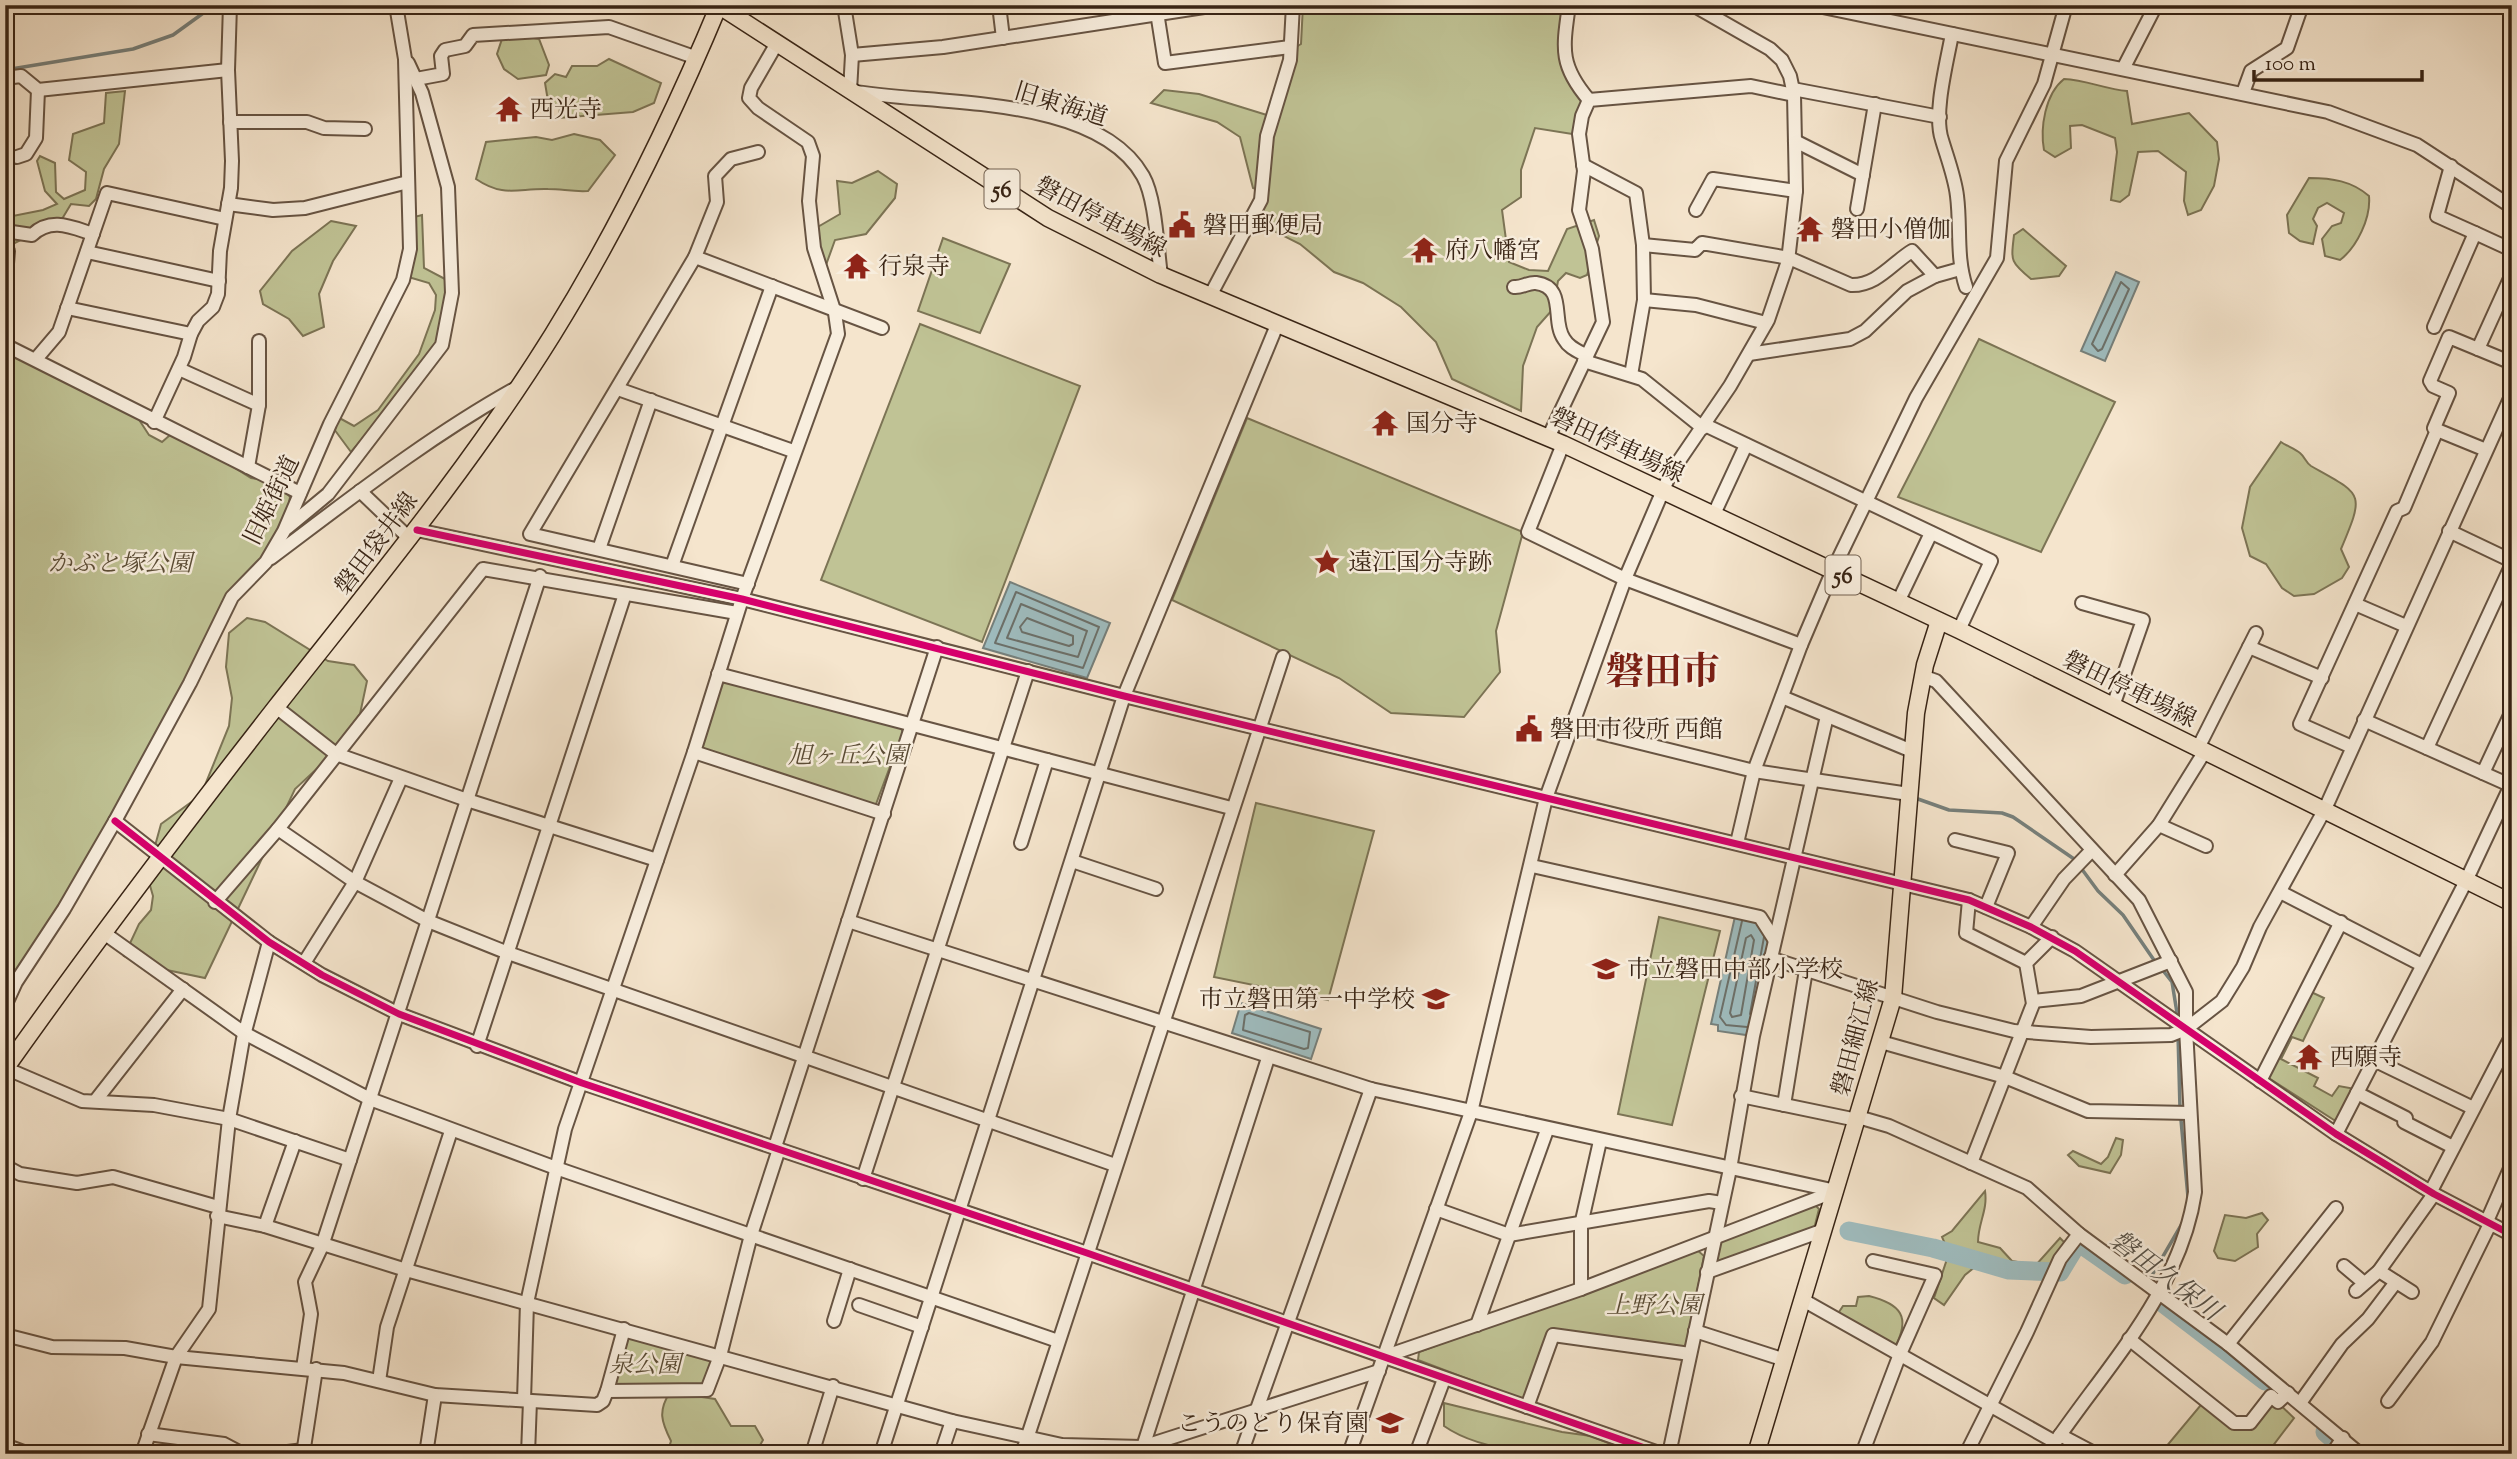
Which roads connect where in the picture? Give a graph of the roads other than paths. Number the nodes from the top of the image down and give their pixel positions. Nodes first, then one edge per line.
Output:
1 (396, 5) edge
2 (719, 5) edge
3 (844, 5) edge
4 (999, 5) edge
5 (1217, 5) edge
6 (1293, 5) edge
7 (1569, 5) edge
8 (1693, 5) edge
9 (1813, 5) edge
10 (2066, 5) edge
11 (2156, 5) edge
12 (2302, 5) edge
13 (230, 7) edge
14 (1157, 9) edge
15 (1952, 34) junction
16 (1003, 38) junction
17 (777, 43) junction
18 (1290, 47) junction
19 (852, 55) junction
20 (2053, 55) junction
21 (697, 58) junction
22 (405, 59) junction
23 (2123, 69) junction
24 (228, 71) junction
25 (5, 79) edge
26 (416, 79) junction
27 (38, 90) junction
28 (850, 92) junction
29 (1794, 92) junction
30 (2244, 93) junction
31 (1590, 100) junction
32 (1875, 104) junction
33 (1940, 117) junction
34 (230, 122) junction
35 (365, 130) dead end
36 (1795, 141) junction
37 (758, 152) dead end
38 (17, 157) dead end
39 (1583, 165) junction
40 (2451, 166) junction
41 (1863, 175) junction
42 (408, 182) junction
43 (1796, 191) junction
44 (228, 204) junction
45 (2512, 207) edge
46 (1857, 209) dead end
47 (1696, 210) dead end
48 (225, 219) junction
49 (5, 231) edge
50 (2475, 233) junction
51 (93, 234) junction
52 (1643, 245) junction
53 (2512, 250) edge
54 (8, 251) dead end
55 (87, 251) junction
56 (695, 257) junction
57 (1789, 258) junction
58 (1960, 269) junction
59 (2512, 274) edge
60 (1161, 275) junction
61 (1935, 276) junction
62 (219, 281) junction
63 (772, 286) junction
64 (1514, 287) dead end
65 (1966, 287) dead end
66 (5, 289) edge
67 (1210, 296) junction
68 (1644, 300) junction
69 (67, 308) junction
70 (835, 313) junction
71 (1766, 323) junction
72 (1278, 325) junction
73 (2434, 327) dead end
74 (882, 328) dead end
75 (191, 334) junction
76 (259, 341) dead end
77 (5, 345) edge
78 (2478, 349) junction
79 (1749, 354) junction
80 (36, 359) junction
81 (1585, 359) junction
82 (2512, 363) edge
83 (179, 369) junction
84 (1632, 375) junction
85 (519, 387) junction
86 (618, 389) junction
87 (2512, 394) edge
88 (651, 400) junction
89 (259, 405) junction
90 (154, 422) junction
91 (720, 424) junction
92 (1704, 427) junction
93 (2437, 429) junction
94 (1556, 441) junction
95 (1746, 445) junction
96 (2486, 450) junction
97 (793, 451) junction
98 (248, 467) junction
99 (360, 491) junction
100 (1663, 491) junction
101 (300, 493) junction
102 (1866, 503) junction
103 (1714, 514) junction
104 (284, 531) junction
105 (2449, 531) junction
106 (1931, 533) junction
107 (414, 534) junction
108 (599, 549) junction
109 (266, 562) junction
110 (2512, 562) edge
111 (672, 566) junction
112 (1833, 570) junction
113 (540, 576) junction
114 (1625, 579) junction
115 (748, 584) junction
116 (625, 594) junction
117 (742, 598) junction
118 (1898, 601) junction
119 (2082, 603) dead end
120 (2355, 604) junction
121 (737, 613) junction
122 (1939, 621) junction
123 (2406, 626) junction
124 (1959, 630) junction
125 (2256, 633) dead end
126 (1801, 645) junction
127 (937, 647) junction
128 (2249, 647) junction
129 (1283, 657) dead end
130 (1028, 671) junction
131 (718, 674) junction
132 (1923, 676) junction
133 (2322, 678) junction
134 (1124, 696) junction
135 (1782, 697) junction
136 (2113, 706) junction
137 (276, 707) junction
138 (2512, 711) edge
139 (1827, 716) junction
140 (2364, 720) junction
141 (913, 725) junction
142 (1573, 726) junction
143 (1258, 728) junction
144 (2352, 747) junction
145 (1003, 748) junction
146 (2427, 748) junction
147 (2202, 750) junction
148 (1912, 751) junction
149 (694, 752) junction
150 (336, 754) junction
151 (1047, 760) junction
152 (1754, 771) junction
153 (2483, 773) junction
154 (1099, 774) junction
155 (401, 778) junction
156 (1812, 780) junction
157 (2511, 785) edge
158 (1909, 794) junction
159 (1546, 798) junction
160 (467, 800) junction
161 (1231, 808) junction
162 (2325, 809) junction
163 (884, 814) junction
164 (115, 821) junction
165 (2159, 825) junction
166 (550, 826) junction
167 (278, 829) junction
168 (1955, 840) dead end
169 (1021, 843) dead end
170 (1737, 843) junction
171 (2206, 846) dead end
172 (2091, 850) junction
173 (1794, 857) junction
174 (160, 858) junction
175 (657, 860) junction
176 (1072, 860) junction
177 (1532, 866) junction
178 (2115, 875) junction
179 (2466, 881) junction
180 (355, 882) junction
181 (1903, 883) junction
182 (1156, 889) dead end
183 (2280, 892) junction
184 (1969, 900) junction
185 (215, 902) junction
186 (2512, 903) edge
187 (1986, 907) junction
188 (428, 920) junction
189 (848, 922) junction
190 (2341, 922) junction
191 (2031, 927) junction
192 (104, 933) junction
193 (2052, 937) junction
194 (1774, 939) junction
195 (269, 942) junction
196 (937, 951) junction
197 (508, 953) junction
198 (1770, 958) junction
199 (2171, 961) junction
200 (304, 963) junction
201 (2026, 963) junction
202 (2422, 965) junction
203 (1806, 970) junction
204 (1033, 982) junction
205 (2119, 982) junction
206 (183, 989) junction
207 (613, 991) junction
208 (1893, 998) junction
209 (2033, 1002) junction
210 (5, 1006) edge
211 (399, 1014) junction
212 (1161, 1022) junction
213 (2186, 1029) junction
214 (2022, 1032) junction
215 (244, 1033) junction
216 (2512, 1035) edge
217 (1881, 1042) junction
218 (477, 1046) junction
219 (803, 1056) junction
220 (1268, 1058) junction
221 (2376, 1061) junction
222 (5, 1068) edge
223 (2005, 1077) junction
224 (2260, 1081) junction
225 (582, 1083) junction
226 (894, 1087) junction
227 (1371, 1089) junction
228 (2357, 1093) junction
229 (1741, 1096) junction
230 (370, 1099) junction
231 (96, 1100) junction
232 (1784, 1105) junction
233 (2473, 1108) junction
234 (1471, 1112) junction
235 (2190, 1113) junction
236 (229, 1119) junction
237 (1857, 1119) junction
238 (989, 1120) junction
239 (1547, 1130) junction
240 (452, 1131) junction
241 (2336, 1134) junction
242 (295, 1141) junction
243 (1600, 1141) junction
244 (2454, 1147) junction
245 (777, 1148) junction
246 (350, 1160) junction
247 (1971, 1163) junction
248 (2512, 1164) edge
249 (1115, 1165) junction
250 (5, 1166) edge
251 (556, 1168) junction
252 (1730, 1170) junction
253 (863, 1179) junction
254 (1836, 1191) junction
255 (2433, 1192) junction
256 (1722, 1203) junction
257 (2336, 1208) dead end
258 (1436, 1209) junction
259 (960, 1211) junction
260 (217, 1212) junction
261 (2488, 1223) junction
262 (1581, 1225) junction
263 (265, 1226) junction
264 (1824, 1230) junction
265 (2079, 1234) junction
266 (751, 1235) junction
267 (1509, 1235) junction
268 (2512, 1235) edge
269 (1715, 1238) junction
270 (322, 1246) junction
271 (1087, 1253) junction
272 (1873, 1261) dead end
273 (2344, 1266) dead end
274 (850, 1269) junction
275 (406, 1270) junction
276 (2379, 1271) junction
277 (1707, 1272) junction
278 (2396, 1282) junction
279 (1581, 1289) junction
280 (1193, 1291) junction
281 (2412, 1292) dead end
282 (2160, 1293) junction
283 (931, 1297) junction
284 (1803, 1300) junction
285 (527, 1303) junction
286 (859, 1305) dead end
287 (834, 1321) dead end
288 (1287, 1324) junction
289 (1477, 1325) junction
290 (922, 1328) junction
291 (624, 1329) junction
292 (1695, 1331) junction
293 (5, 1335) edge
294 (2129, 1339) junction
295 (1058, 1341) junction
296 (2228, 1344) junction
297 (1690, 1354) junction
298 (1900, 1354) junction
299 (720, 1356) junction
300 (176, 1357) junction
301 (1383, 1357) junction
302 (1785, 1360) junction
303 (310, 1369) junction
304 (1379, 1370) junction
305 (1444, 1379) junction
306 (379, 1381) junction
307 (832, 1386) junction
308 (607, 1391) junction
309 (2288, 1393) junction
310 (435, 1395) junction
311 (527, 1400) junction
312 (2388, 1401) dead end
313 (2300, 1403) junction
314 (897, 1404) junction
315 (1992, 1404) junction
316 (1527, 1406) junction
317 (1256, 1412) junction
318 (952, 1421) junction
319 (148, 1434) junction
320 (2058, 1438) junction
321 (2343, 1438) junction
322 (1027, 1439) junction
323 (5, 1445) edge
324 (1141, 1450) edge
325 (303, 1452) edge
326 (29, 1454) edge
327 (142, 1454) edge
328 (243, 1454) edge
329 (271, 1454) edge
330 (320, 1454) edge
331 (426, 1454) edge
332 (528, 1454) edge
333 (811, 1454) edge
334 (881, 1454) edge
335 (941, 1454) edge
336 (1022, 1454) edge
337 (1241, 1454) edge
338 (1349, 1454) edge
339 (1416, 1454) edge
340 (1662, 1454) edge
341 (1669, 1454) edge
342 (1756, 1454) edge
343 (1862, 1454) edge
344 (1966, 1454) edge
345 (2048, 1454) edge
346 (2096, 1454) edge
347 (2332, 1454) edge
348 (2360, 1454) edge

1 - 22 street, 旧姫街道
2 - 17 main road, 磐田停車場線 / 56
2 - 21 main road, 磐田袋井線
3 - 19 street
4 - 16 street
5 - 14 street
6 - 18 street
7 - 31 street
8 - 29 street
9 - 15 street
10 - 20 street
11 - 23 street
12 - 30 street
13 - 24 street
14 - 16 street
14 - 18 street
15 - 20 street
15 - 33 street
16 - 19 street
17 - 28 main road, 磐田停車場線 / 56
17 - 70 street
18 - 67 street
19 - 28 street
20 - 23 street
20 - 102 street
21 - 26 street
21 - 85 main road, 磐田袋井線
22 - 26 street
22 - 42 street, 旧姫街道
23 - 30 street
24 - 27 street
24 - 34 street
25 - 27 street
26 - 104 street
27 - 38 street
28 - 60 main road, 磐田停車場線 / 56
28 - 60 street, 旧東海道
29 - 31 street
29 - 32 street
29 - 36 street
30 - 40 street
31 - 39 street
32 - 33 street
32 - 41 street
33 - 58 street
34 - 35 street
34 - 44 street
36 - 41 street
36 - 43 street
37 - 56 street
39 - 52 street
39 - 81 street
40 - 45 street
40 - 50 street
41 - 46 street
42 - 44 street
42 - 101 street, 旧姫街道
43 - 47 street
43 - 57 street
44 - 48 street
48 - 51 street
48 - 62 street
49 - 51 street
50 - 53 street
50 - 73 street
51 - 55 street
52 - 57 street
52 - 68 street
54 - 66 street
55 - 62 street
55 - 69 street
56 - 63 street
56 - 86 street
57 - 61 street
57 - 71 street
58 - 61 street
58 - 65 street
59 - 78 street
60 - 67 main road, 磐田停車場線 / 56
61 - 79 street
62 - 75 street
63 - 70 street
63 - 91 street
64 - 81 street
67 - 72 main road, 磐田停車場線 / 56
68 - 71 street
68 - 84 street
69 - 75 street
69 - 80 street
70 - 74 street
70 - 97 street
71 - 79 street
72 - 94 main road, 磐田停車場線 / 56
72 - 134 street
75 - 83 street
76 - 89 street
77 - 80 street
78 - 82 street
78 - 93 street
79 - 92 street
80 - 90 street
81 - 84 street
81 - 94 street
83 - 89 street
83 - 90 street
84 - 92 street
85 - 99 street
85 - 107 main road, 磐田袋井線
86 - 88 street
86 - 108 street
87 - 96 street
88 - 91 street
88 - 108 street
89 - 98 street
90 - 98 street
91 - 97 street
91 - 111 street
92 - 95 street
92 - 100 street
93 - 96 street
93 - 120 street
94 - 100 main road, 磐田停車場線 / 56
94 - 114 street
95 - 102 street
95 - 103 street
96 - 105 street
97 - 115 street
98 - 101 street
99 - 107 street
99 - 109 street
100 - 103 main road, 磐田停車場線 / 56
100 - 114 street
101 - 104 street, 旧姫街道
102 - 106 street
102 - 112 street
103 - 112 main road, 磐田停車場線 / 56
104 - 109 street, 旧姫街道
105 - 110 street
105 - 123 street
106 - 118 street
106 - 124 street
107 - 117 street
107 - 137 main road, 磐田袋井線
108 - 111 street
109 - 164 street, 旧姫街道
110 - 146 street
111 - 115 street
112 - 118 main road, 磐田停車場線 / 56
112 - 126 street
113 - 116 street
113 - 150 street
113 - 160 street
114 - 126 street
114 - 142 street
115 - 117 street
116 - 121 street
116 - 166 street
117 - 121 street
117 - 127 street
118 - 122 main road, 磐田停車場線 / 56
119 - 136 street
120 - 123 street
120 - 133 street
121 - 131 street
122 - 124 main road, 磐田停車場線 / 56
122 - 132 main road, 磐田細江線
123 - 140 street
124 - 136 main road, 磐田停車場線 / 56
125 - 128 street
126 - 135 street
127 - 130 street
127 - 141 street
128 - 133 street
128 - 147 street
129 - 143 street
130 - 134 street
130 - 145 street
131 - 141 street
131 - 149 street
132 - 148 main road, 磐田細江線
132 - 172 street
133 - 144 street
134 - 143 street
134 - 154 street
135 - 139 street
135 - 152 street
136 - 147 main road, 磐田停車場線 / 56
137 - 150 street
137 - 174 main road, 磐田袋井線
138 - 153 street
139 - 148 street
139 - 156 street
140 - 144 street
140 - 146 street
141 - 145 street
141 - 163 street
142 - 152 street
142 - 159 street
143 - 159 street
143 - 161 street
144 - 162 street
145 - 151 street
145 - 196 street
146 - 153 street
147 - 162 main road, 磐田停車場線 / 56
147 - 165 street
148 - 158 main road, 磐田細江線
149 - 163 street
149 - 175 street
150 - 155 street
150 - 167 street
151 - 154 street
151 - 169 street
152 - 156 street
152 - 170 street
153 - 157 street
154 - 161 street
154 - 176 street
155 - 160 street
155 - 180 street
156 - 158 street
156 - 173 street
157 - 179 street
158 - 181 main road, 磐田細江線
159 - 170 street
159 - 177 street
160 - 166 street
160 - 188 street
161 - 212 street
162 - 179 main road, 磐田停車場線 / 56
162 - 183 street
163 - 189 street
164 - 174 street
164 - 210 street, 旧姫街道
165 - 171 street
165 - 178 street
166 - 175 street
166 - 197 street
167 - 180 street
167 - 185 street
168 - 187 street
170 - 173 street
172 - 178 street
172 - 191 street
173 - 181 street
173 - 194 street
174 - 185 street
174 - 192 main road, 磐田袋井線
175 - 207 street
176 - 182 street
176 - 204 street
177 - 194 street
177 - 234 street
178 - 199 street
179 - 186 main road, 磐田停車場線 / 56
179 - 202 street
180 - 188 street
180 - 200 street
181 - 184 street
181 - 208 main road, 磐田細江線
183 - 190 street
183 - 213 street
184 - 187 street
184 - 201 street
185 - 195 street
187 - 191 street
188 - 197 street
188 - 211 street
189 - 196 street
189 - 219 street
190 - 202 street
190 - 224 street
191 - 193 street
192 - 206 street
192 - 222 main road, 磐田袋井線
193 - 201 street
193 - 205 street
194 - 198 street
195 - 200 street
195 - 215 street
196 - 204 street
196 - 226 street
197 - 207 street
197 - 218 street
198 - 203 street
198 - 229 street
199 - 205 street
199 - 213 street
200 - 211 street
201 - 209 street
202 - 221 street
203 - 208 street
203 - 232 street
204 - 212 street
204 - 238 street
205 - 209 street
205 - 213 street
206 - 215 street
206 - 231 street
207 - 219 street
207 - 225 street
208 - 214 street
208 - 217 main road, 磐田細江線
209 - 214 street
211 - 218 street
211 - 230 street
212 - 220 street
212 - 249 street
213 - 214 street
213 - 224 street
213 - 235 street
214 - 223 street
215 - 230 street
215 - 236 street
216 - 233 street
217 - 223 street
217 - 237 main road, 磐田細江線
218 - 225 street
219 - 226 street
219 - 245 street
220 - 227 street
220 - 280 street
221 - 228 street
221 - 233 street
222 - 231 street
223 - 235 street
223 - 247 street
224 - 241 street
225 - 245 street
225 - 251 street
226 - 238 street
226 - 253 street
227 - 234 street
227 - 288 street
228 - 241 street
228 - 244 street
229 - 232 street
229 - 252 street
230 - 240 street
230 - 246 street
231 - 236 street
232 - 237 street
233 - 244 street
234 - 239 street
234 - 258 street
235 - 282 street
236 - 242 street
236 - 260 street
237 - 247 street
237 - 254 main road, 磐田細江線
238 - 249 street
238 - 259 street
239 - 243 street
239 - 267 street
240 - 251 street
240 - 275 street
241 - 255 street
242 - 246 street
242 - 263 street
243 - 252 street
243 - 262 street
244 - 255 street
245 - 253 street
245 - 266 street
246 - 270 street
247 - 265 street
248 - 261 street
249 - 271 street
250 - 260 street
251 - 266 street
251 - 285 street
252 - 254 street
252 - 256 street
253 - 259 street
254 - 264 main road, 磐田細江線
254 - 269 street
255 - 261 street
255 - 276 street
256 - 262 street
256 - 269 street
257 - 296 street
258 - 267 street
258 - 301 street
259 - 271 street
259 - 283 street
260 - 263 street
260 - 300 street
261 - 268 street
261 - 312 street
262 - 267 street
262 - 279 street
263 - 270 street
264 - 277 street
264 - 284 main road, 磐田細江線
265 - 282 street
265 - 315 street
266 - 274 street
266 - 299 street
267 - 289 street
269 - 277 street
269 - 279 street
270 - 275 street
270 - 303 street
271 - 280 street
271 - 295 street
272 - 298 street
273 - 276 street
274 - 283 street
274 - 287 street
275 - 285 street
275 - 306 street
276 - 278 street
277 - 292 street
278 - 281 street
278 - 313 street
279 - 289 street
280 - 288 street
280 - 324 street
282 - 294 street
282 - 296 street
283 - 290 street
283 - 295 street
284 - 298 street
284 - 302 main road, 磐田細江線
285 - 291 street
285 - 311 street
286 - 290 street
288 - 301 street
288 - 317 street
289 - 301 street
290 - 314 street
291 - 299 street
291 - 308 street
292 - 297 street
292 - 302 street
293 - 300 street
294 - 309 street
294 - 320 street
295 - 322 street
296 - 309 street
297 - 316 street
297 - 341 street
298 - 315 street
298 - 343 street
299 - 307 street
299 - 308 street
300 - 303 street
300 - 319 street
301 - 304 street
301 - 305 street
302 - 342 main road, 磐田細江線
303 - 306 street
303 - 325 street
304 - 317 street
304 - 338 street
305 - 316 street
305 - 339 street
306 - 310 street
307 - 314 street
307 - 333 street
308 - 311 street
309 - 313 street
310 - 311 street
310 - 331 street
311 - 332 street
313 - 321 street
314 - 318 street
314 - 334 street
315 - 320 street
315 - 344 street
316 - 340 street
317 - 324 street
317 - 337 street
318 - 322 street
318 - 335 street
319 - 327 street
319 - 328 street
320 - 345 street
320 - 346 street
321 - 347 street
321 - 348 street
322 - 324 street
322 - 336 street
323 - 326 street
325 - 329 street
325 - 330 street

